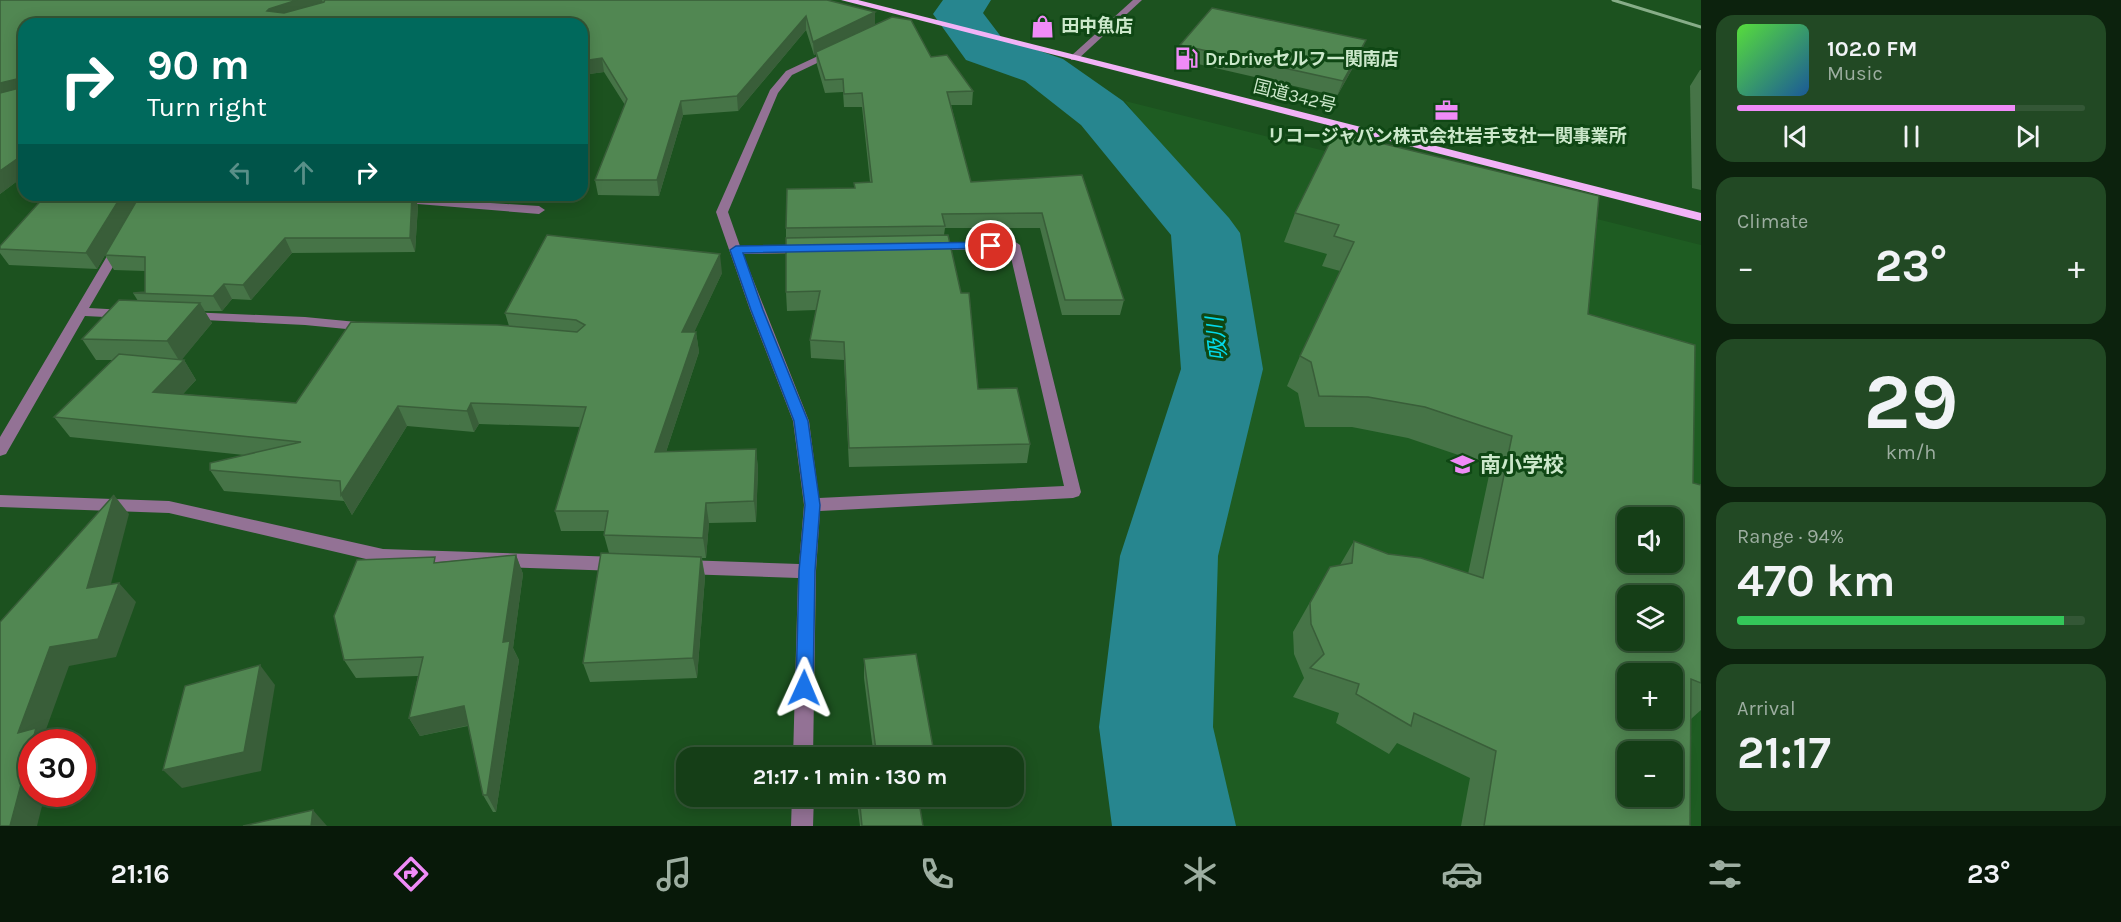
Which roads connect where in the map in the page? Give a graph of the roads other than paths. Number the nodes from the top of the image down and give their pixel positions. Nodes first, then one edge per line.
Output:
1 (846, 0) edge
2 (1138, 0) edge
3 (906, 16) junction
4 (892, 25) edge
5 (850, 44) edge
6 (1074, 58) junction
7 (427, 201) edge
8 (539, 210) dead end
9 (1701, 218) edge
10 (127, 231) edge
11 (921, 247) edge
12 (817, 248) edge
13 (736, 250) junction
14 (80, 312) junction
15 (139, 315) edge
16 (174, 316) edge
17 (385, 328) edge
18 (0, 450) edge
19 (0, 501) edge
20 (812, 505) junction
21 (630, 565) edge
22 (665, 566) edge
23 (807, 571) junction
24 (803, 747) edge
25 (803, 807) edge
26 (802, 826) edge

1 - 3 highway, 国道342号
2 - 6 street
3 - 4 street
3 - 6 highway, 国道342号
5 - 13 street
6 - 9 highway, 国道342号
7 - 8 street
10 - 14 street
11 - 20 street
12 - 13 street
13 - 20 street
14 - 15 street
14 - 18 street
16 - 17 street
19 - 21 street
20 - 23 street
22 - 23 street
23 - 24 street
25 - 26 street

